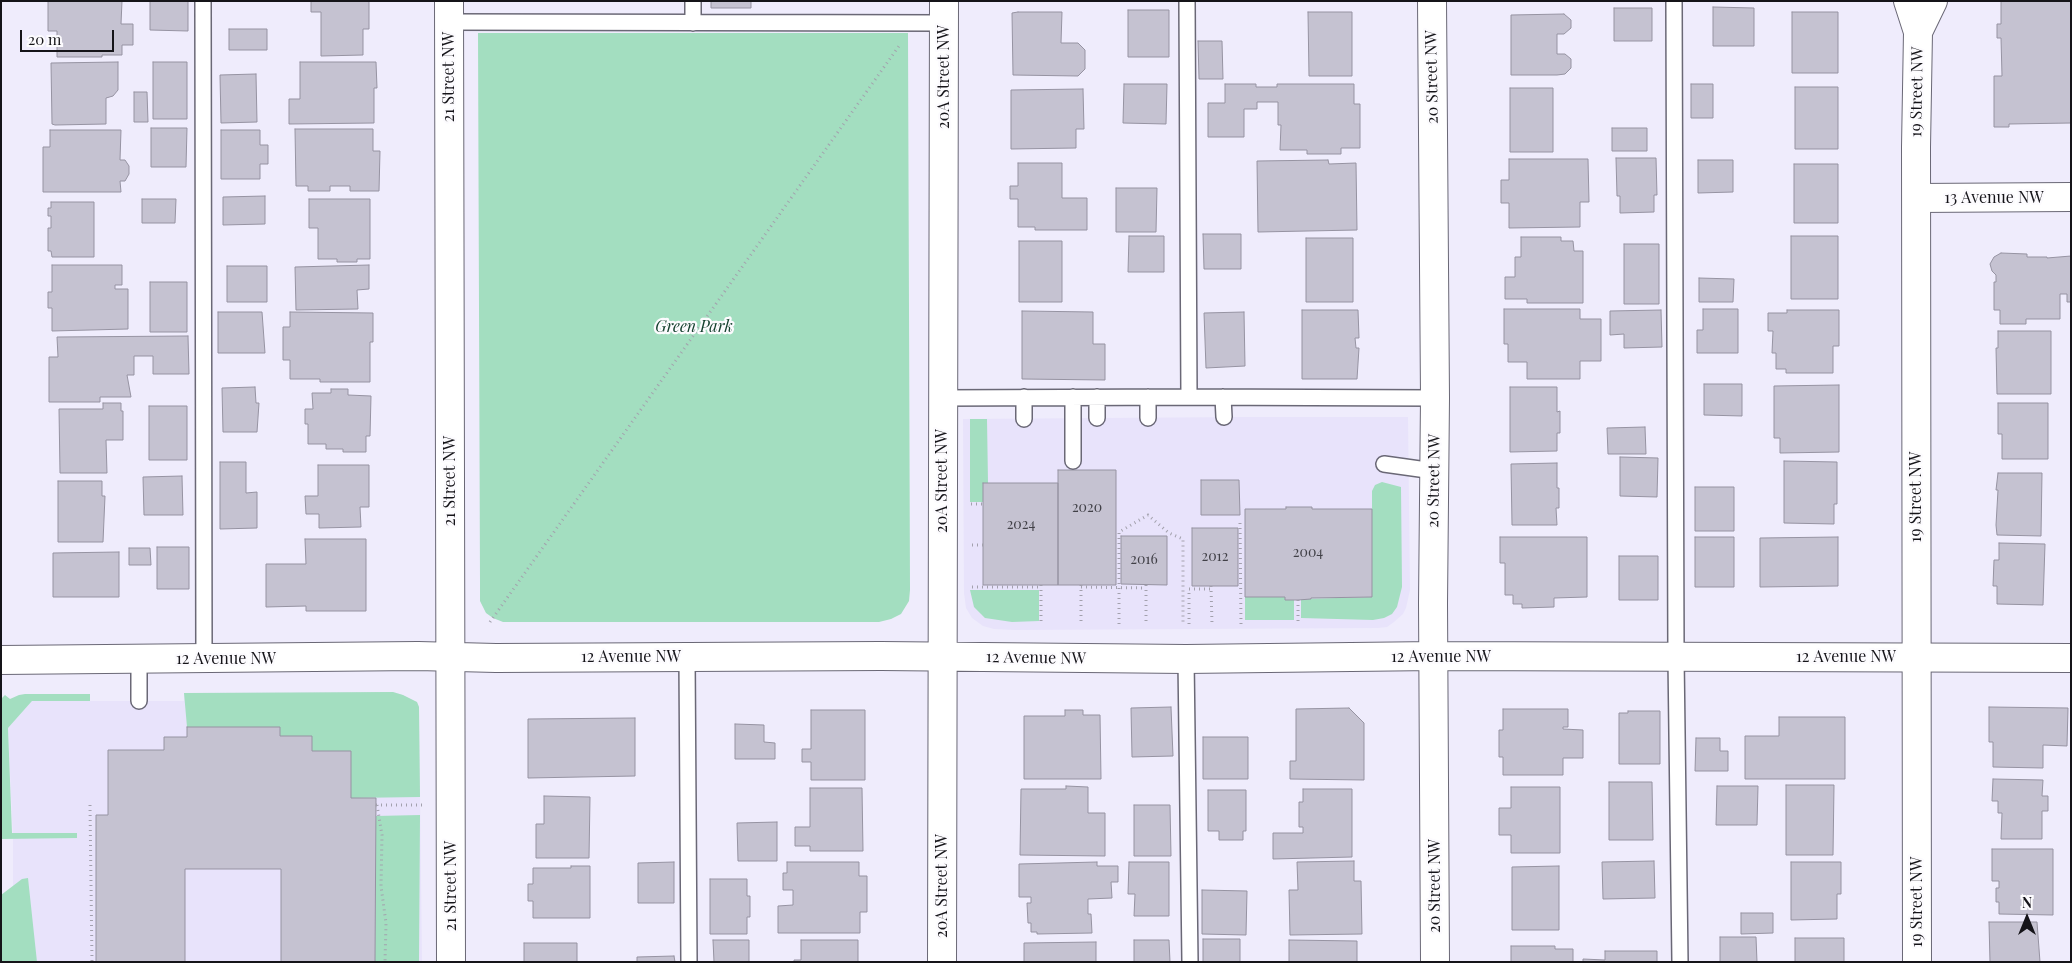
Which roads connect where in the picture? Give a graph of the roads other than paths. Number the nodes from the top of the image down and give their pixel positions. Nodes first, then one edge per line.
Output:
1 (202, 1) edge
2 (693, 1) edge
3 (1187, 1) edge
4 (1432, 1) edge
5 (1674, 1) edge
6 (1908, 1) edge
7 (1933, 1) edge
8 (449, 12) edge
9 (944, 12) edge
10 (693, 22) junction
11 (1918, 32) junction
12 (2071, 197) edge
13 (1916, 198) junction
14 (1024, 397) junction
15 (1072, 397) junction
16 (1097, 397) junction
17 (1148, 397) junction
18 (1189, 397) junction
19 (1223, 397) junction
20 (942, 398) junction
21 (1435, 398) junction
22 (1224, 417) dead end
23 (1097, 418) dead end
24 (1148, 418) dead end
25 (1024, 419) dead end
26 (1073, 461) dead end
27 (1384, 464) dead end
28 (1434, 471) junction
29 (942, 656) junction
30 (1434, 656) junction
31 (450, 657) junction
32 (687, 657) junction
33 (1676, 657) junction
34 (1917, 657) junction
35 (2071, 658) edge
36 (139, 659) junction
37 (204, 659) junction
38 (1186, 659) junction
39 (1, 660) edge
40 (139, 701) dead end
41 (451, 962) edge
42 (689, 962) edge
43 (942, 962) edge
44 (1190, 962) edge
45 (1435, 962) edge
46 (1680, 962) edge
47 (1917, 962) edge

1 - 37 lane
2 - 10 lane
3 - 18 lane
4 - 21 street, 20 Street NW
5 - 33 lane
6 - 11 street, 19 Street NW
7 - 11 street, 19 Street NW
8 - 10 lane
8 - 31 street, 21 Street NW
9 - 10 lane
9 - 20 street, 20A Street NW
11 - 13 street, 19 Street NW
12 - 13 street, 13 Avenue NW
13 - 34 street, 19 Street NW
14 - 15 lane
14 - 20 lane
14 - 25 lane
15 - 16 lane
15 - 26 lane
16 - 17 lane
16 - 23 lane
17 - 18 lane
17 - 24 lane
18 - 19 lane
19 - 21 lane
19 - 22 lane
20 - 29 street, 20A Street NW
21 - 28 street, 20 Street NW
27 - 28 lane
28 - 30 street, 20 Street NW
29 - 32 street, 12 Avenue NW
29 - 38 street, 12 Avenue NW
29 - 43 street, 20A Street NW
30 - 33 street, 12 Avenue NW
30 - 38 street, 12 Avenue NW
30 - 45 street, 20 Street NW
31 - 32 street, 12 Avenue NW
31 - 37 street, 12 Avenue NW
31 - 41 street, 21 Street NW
32 - 42 lane
33 - 34 street, 12 Avenue NW
33 - 46 lane
34 - 35 street, 12 Avenue NW
34 - 47 street, 19 Street NW
36 - 37 street, 12 Avenue NW
36 - 39 street, 12 Avenue NW
36 - 40 lane
38 - 44 lane

